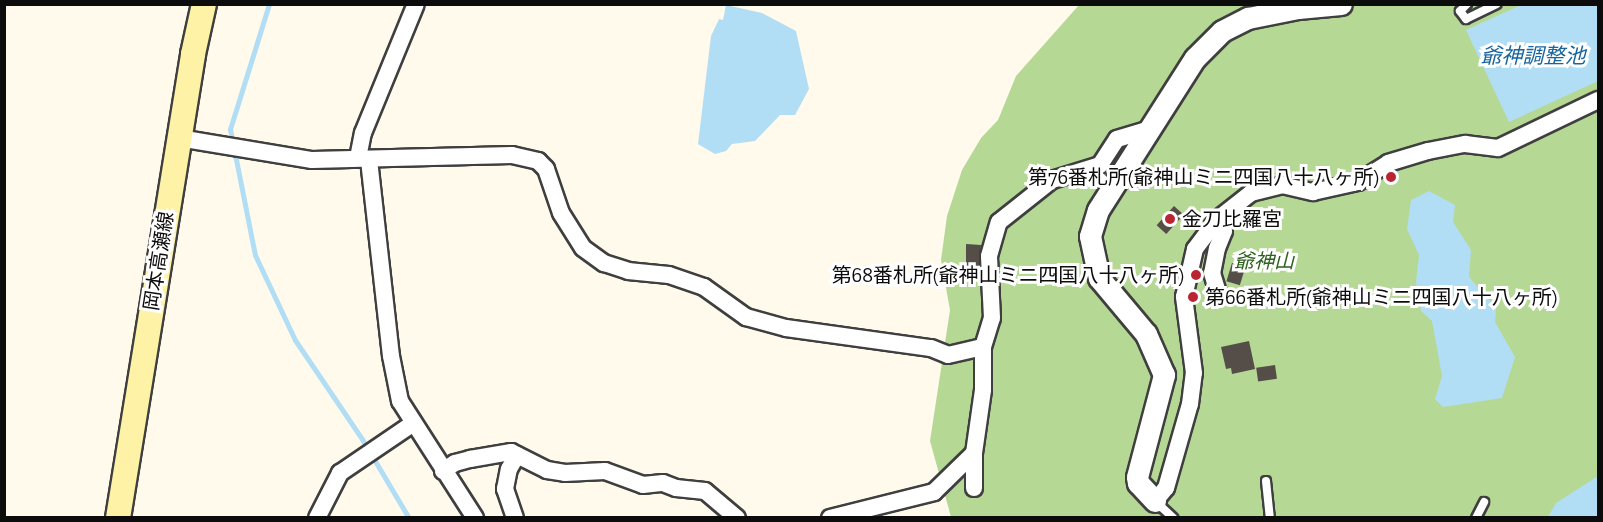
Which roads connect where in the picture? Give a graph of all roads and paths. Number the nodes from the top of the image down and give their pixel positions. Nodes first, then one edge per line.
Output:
1 (204, 4) edge
2 (416, 4) edge
3 (1341, 4) edge
4 (1467, 4) edge
5 (1497, 4) edge
6 (1599, 100) edge
7 (1150, 129) junction
8 (179, 138) junction
9 (363, 159) junction
10 (1215, 223) junction
11 (1218, 293) dead end
12 (983, 347) junction
13 (412, 424) junction
14 (974, 453) junction
15 (517, 455) junction
16 (443, 471) junction
17 (1266, 481) dead end
18 (974, 488) dead end
19 (1155, 501) junction
20 (1484, 502) dead end
21 (118, 518) edge
22 (317, 518) edge
23 (475, 518) edge
24 (515, 518) edge
25 (737, 518) edge
26 (830, 518) edge
27 (1173, 518) edge
28 (1270, 518) edge
29 (1476, 518) edge

1 - 8 main road, 岡本高瀬線
2 - 9 street
3 - 7 street
4 - 5 lane
6 - 10 street
7 - 12 street
7 - 19 street
8 - 9 street
8 - 21 main road, 岡本高瀬線
9 - 12 street
9 - 13 street
10 - 11 street
10 - 19 street
12 - 14 street
13 - 16 street
13 - 22 street
14 - 18 street
14 - 26 street
15 - 16 street
15 - 24 street
15 - 25 street
16 - 23 street
17 - 28 lane
19 - 27 lane
20 - 29 lane

